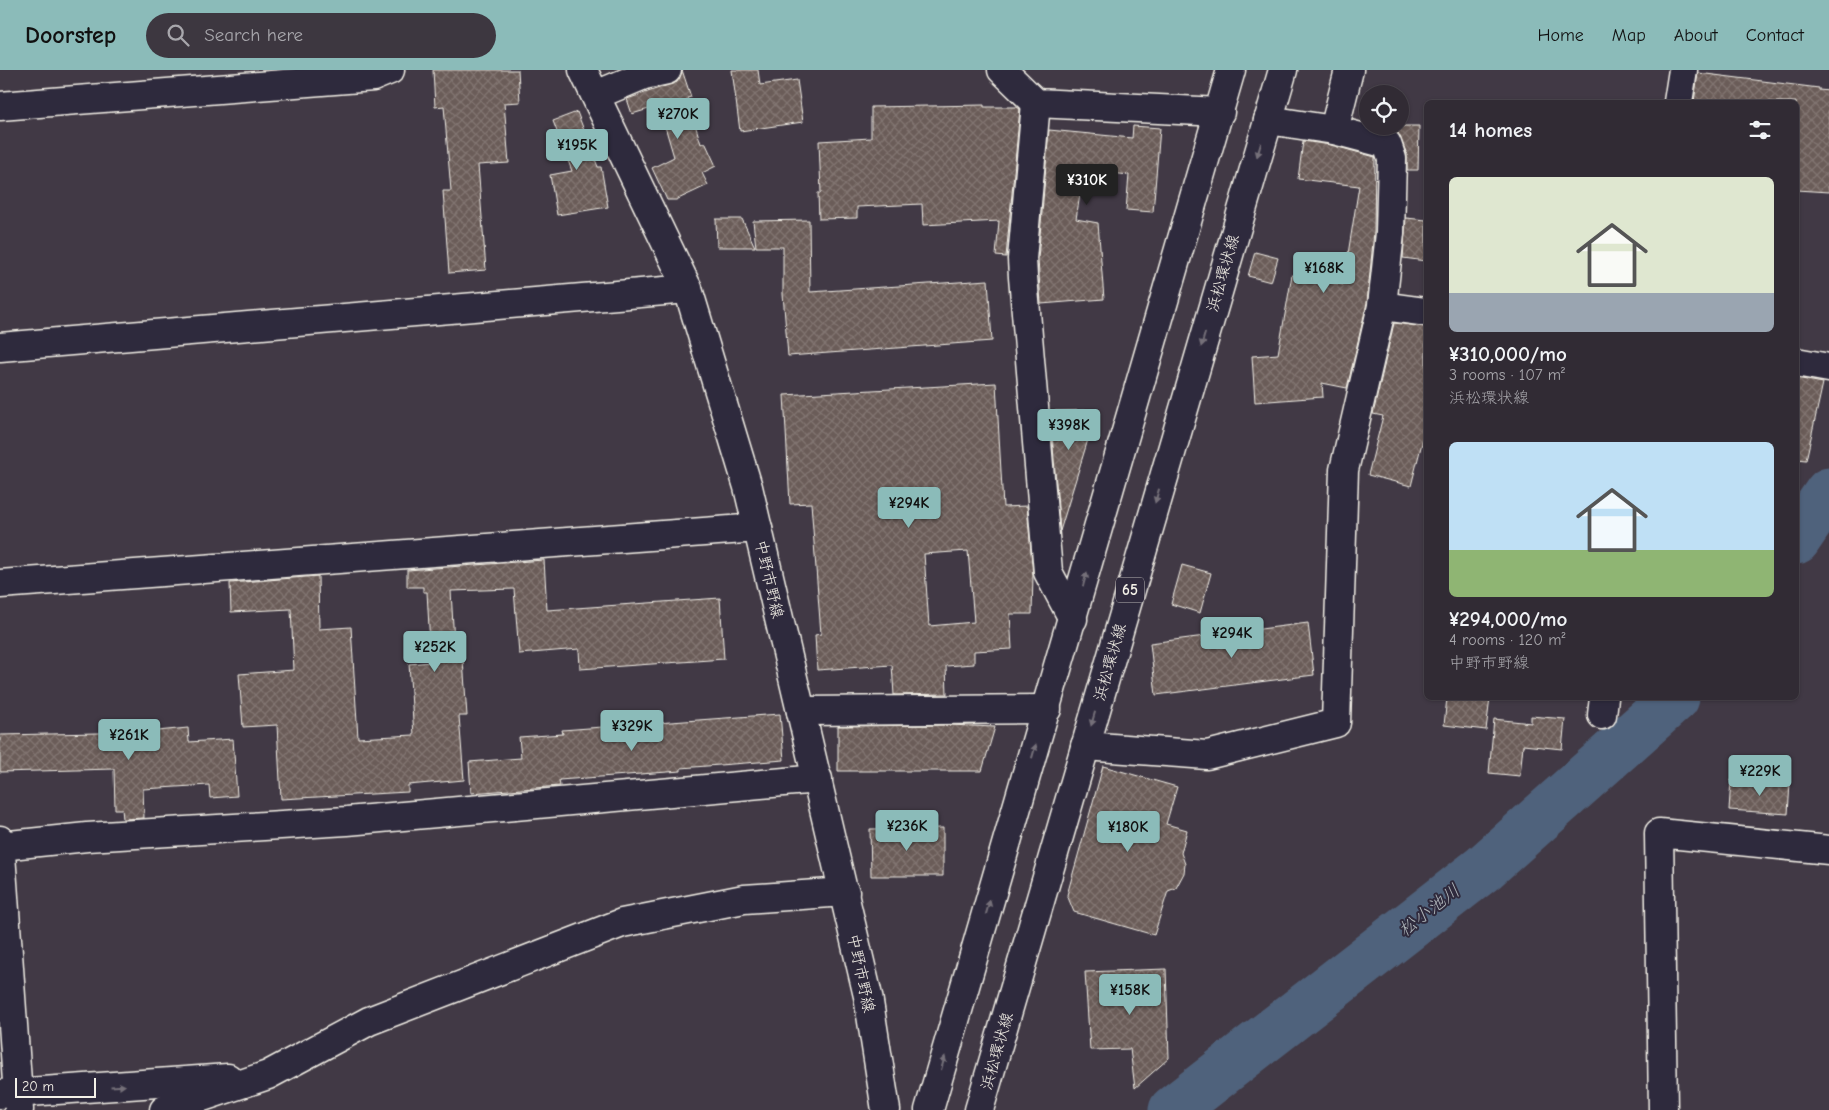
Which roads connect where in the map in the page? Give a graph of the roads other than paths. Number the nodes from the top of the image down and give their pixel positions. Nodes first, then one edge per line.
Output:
1 (390, 70) edge
2 (583, 70) edge
3 (667, 70) edge
4 (1002, 70) edge
5 (1231, 70) edge
6 (1283, 70) edge
7 (1349, 70) edge
8 (1683, 70) edge
9 (596, 95) junction
10 (1678, 100) edge
11 (1036, 103) junction
12 (0, 106) edge
13 (1220, 112) junction
14 (1268, 120) junction
15 (1334, 130) junction
16 (688, 289) junction
17 (1382, 306) junction
18 (1424, 312) edge
19 (0, 347) edge
20 (1799, 363) edge
21 (1829, 368) edge
22 (758, 528) junction
23 (0, 584) edge
24 (1073, 619) junction
25 (1047, 709) junction
26 (802, 711) junction
27 (1085, 746) junction
28 (818, 779) junction
29 (0, 844) edge
30 (1829, 850) edge
31 (845, 892) junction
32 (268, 1075) junction
33 (12, 1099) edge
34 (164, 1110) edge
35 (886, 1110) edge
36 (929, 1110) edge
37 (979, 1110) edge
38 (1663, 1110) edge

1 - 12 street
2 - 9 street, 中野市野線
3 - 9 street
4 - 11 street
5 - 13 street
6 - 14 street, 浜松環状線 / 65
7 - 15 street
8 - 10 street
9 - 16 street, 中野市野線
11 - 13 street
11 - 24 street
24 -> 13 street
14 - 15 street
14 -> 27 street, 浜松環状線 / 65
15 - 17 street
16 - 19 street
16 - 22 street, 中野市野線
17 - 18 street
17 - 27 street
20 - 21 street
22 - 23 street
22 - 26 street, 中野市野線
24 - 25 street
25 - 26 street
36 -> 25 street
26 - 28 street, 中野市野線
27 - 37 street, 浜松環状線 / 65
28 - 29 street
28 - 31 street, 中野市野線
29 - 33 street
30 - 38 street
31 - 32 street
31 - 35 street, 中野市野線
33 -> 32 street
32 - 34 street

